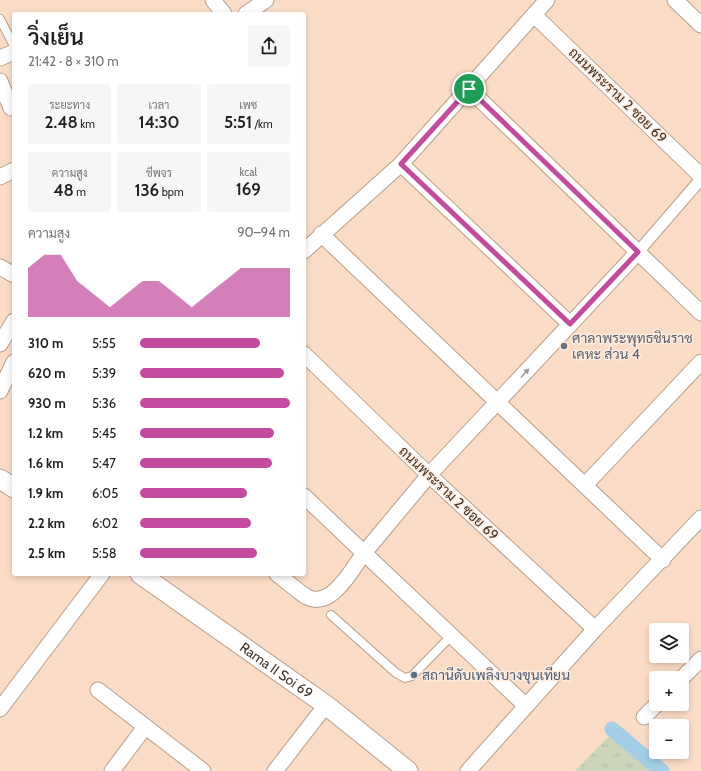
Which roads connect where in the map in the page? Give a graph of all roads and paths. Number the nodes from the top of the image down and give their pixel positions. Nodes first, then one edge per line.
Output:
1 (214, 0) edge
2 (266, 0) edge
3 (547, 0) edge
4 (675, 0) edge
5 (223, 12) edge
6 (249, 12) edge
7 (534, 15) junction
8 (0, 19) edge
9 (701, 25) edge
10 (12, 42) edge
11 (12, 53) edge
12 (0, 58) edge
13 (0, 81) edge
14 (469, 89) junction
15 (10, 108) dead end
16 (401, 164) junction
17 (12, 171) edge
18 (0, 177) edge
19 (701, 177) edge
20 (321, 234) junction
21 (306, 249) edge
22 (638, 252) junction
23 (0, 267) edge
24 (12, 274) edge
25 (701, 313) edge
26 (12, 324) edge
27 (570, 324) junction
28 (0, 344) edge
29 (306, 356) edge
30 (701, 362) edge
31 (12, 366) edge
32 (0, 391) edge
33 (498, 402) junction
34 (429, 475) junction
35 (0, 479) edge
36 (586, 484) junction
37 (12, 487) edge
38 (306, 498) edge
39 (700, 521) edge
40 (364, 553) junction
41 (663, 560) junction
42 (100, 576) edge
43 (143, 576) edge
44 (280, 576) edge
45 (331, 615) dead end
46 (595, 629) junction
47 (451, 636) junction
48 (701, 659) edge
49 (689, 671) edge
50 (98, 690) dead end
51 (326, 705) junction
52 (526, 706) junction
53 (0, 709) edge
54 (650, 711) edge
55 (644, 717) dead end
56 (145, 726) junction
57 (112, 771) edge
58 (203, 771) edge
59 (275, 771) edge
60 (408, 771) edge
61 (468, 771) edge

1 - 5 street
2 - 6 street
3 - 7 street
4 - 9 street
7 - 14 street
7 - 19 street, ถนนพระราม 2 ซอย 69
8 - 10 lane
11 - 12 street
13 - 15 street
14 - 16 street
14 - 22 street
16 - 20 street
16 - 27 street
17 - 18 street
19 - 22 street
20 - 21 street
20 - 33 street
22 - 25 street
22 - 27 street
23 - 24 street
26 - 28 street
33 -> 27 street
29 - 34 street, ถนนพระราม 2 ซอย 69
30 - 36 street
31 - 32 street
33 - 34 street
33 - 36 street
34 - 40 street
34 - 46 street, ถนนพระราม 2 ซอย 69
35 - 37 street
36 - 41 street
38 - 40 street
39 - 41 street
40 - 44 street
40 - 47 street
41 - 46 street
42 - 53 street
43 - 51 street, Rama II Soi 69
45 - 47 lane
46 - 52 street
47 - 52 street
48 - 49 street
50 - 56 street
51 - 59 street
51 - 60 street, Rama II Soi 69
52 - 61 street
54 - 55 street
56 - 57 street
56 - 58 street

